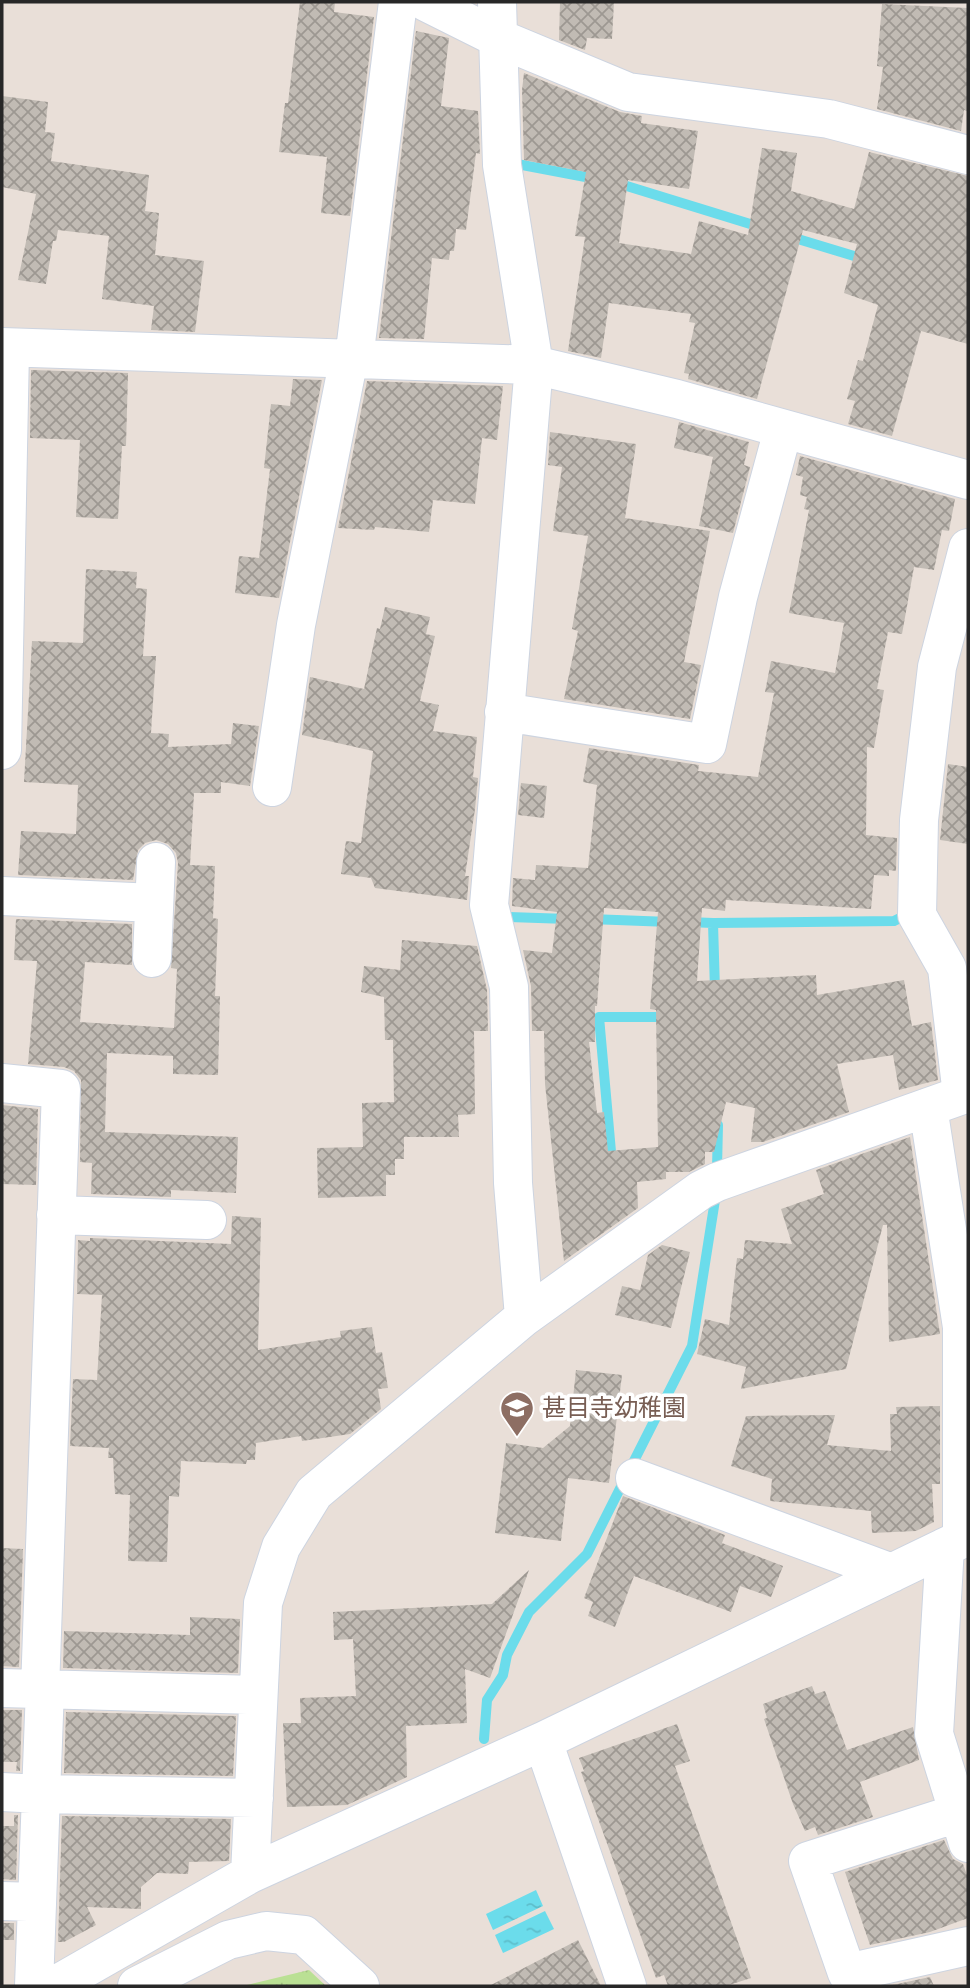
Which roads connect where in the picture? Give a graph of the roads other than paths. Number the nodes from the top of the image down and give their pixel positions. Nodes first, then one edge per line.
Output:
1 (398, 2) edge
2 (426, 2) edge
3 (497, 20) edge
4 (968, 155) edge
5 (6, 348) edge
6 (351, 358) junction
7 (534, 365) junction
8 (783, 430) junction
9 (968, 480) edge
10 (968, 548) edge
11 (3, 561) edge
12 (504, 712) junction
13 (2, 750) edge
14 (272, 787) dead end
15 (156, 862) dead end
16 (2, 896) edge
17 (154, 902) junction
18 (152, 958) dead end
19 (2, 1083) edge
20 (953, 1098) edge
21 (56, 1215) junction
22 (207, 1220) dead end
23 (960, 1257) edge
24 (524, 1317) junction
25 (635, 1478) dead end
26 (959, 1540) edge
27 (892, 1573) junction
28 (2, 1688) edge
29 (42, 1689) junction
30 (258, 1695) junction
31 (951, 1730) edge
32 (543, 1741) junction
33 (2, 1792) edge
34 (41, 1794) junction
35 (254, 1798) junction
36 (963, 1828) edge
37 (250, 1874) junction
38 (19, 1902) edge
39 (228, 1940) junction
40 (968, 1946) edge
41 (850, 1980) edge
42 (34, 1986) edge
43 (54, 1986) edge
44 (136, 1986) edge
45 (191, 1986) edge
46 (360, 1986) edge
47 (627, 1986) edge

1 - 6 street
2 - 3 street
3 - 4 street
3 - 7 street
5 - 6 street
5 - 11 street
6 - 7 street
6 - 14 street
7 - 8 street
7 - 12 street
8 - 9 street
8 - 12 street
10 - 20 street
11 - 13 street
12 - 24 street
15 - 17 street
16 - 17 street
17 - 18 street
19 - 21 street
20 - 23 street
20 - 24 street
21 - 22 street
21 - 29 street
23 - 26 street
24 - 30 street
25 - 27 street
26 - 27 street
26 - 31 street
27 - 32 street
28 - 29 street
29 - 30 street
29 - 34 street
30 - 35 street
31 - 36 street
32 - 37 street
32 - 47 street
33 - 34 street
34 - 35 street
34 - 38 street
35 - 37 street
36 - 41 street
37 - 43 street
38 - 42 street
39 - 44 street
39 - 45 street
39 - 46 street
40 - 41 street

